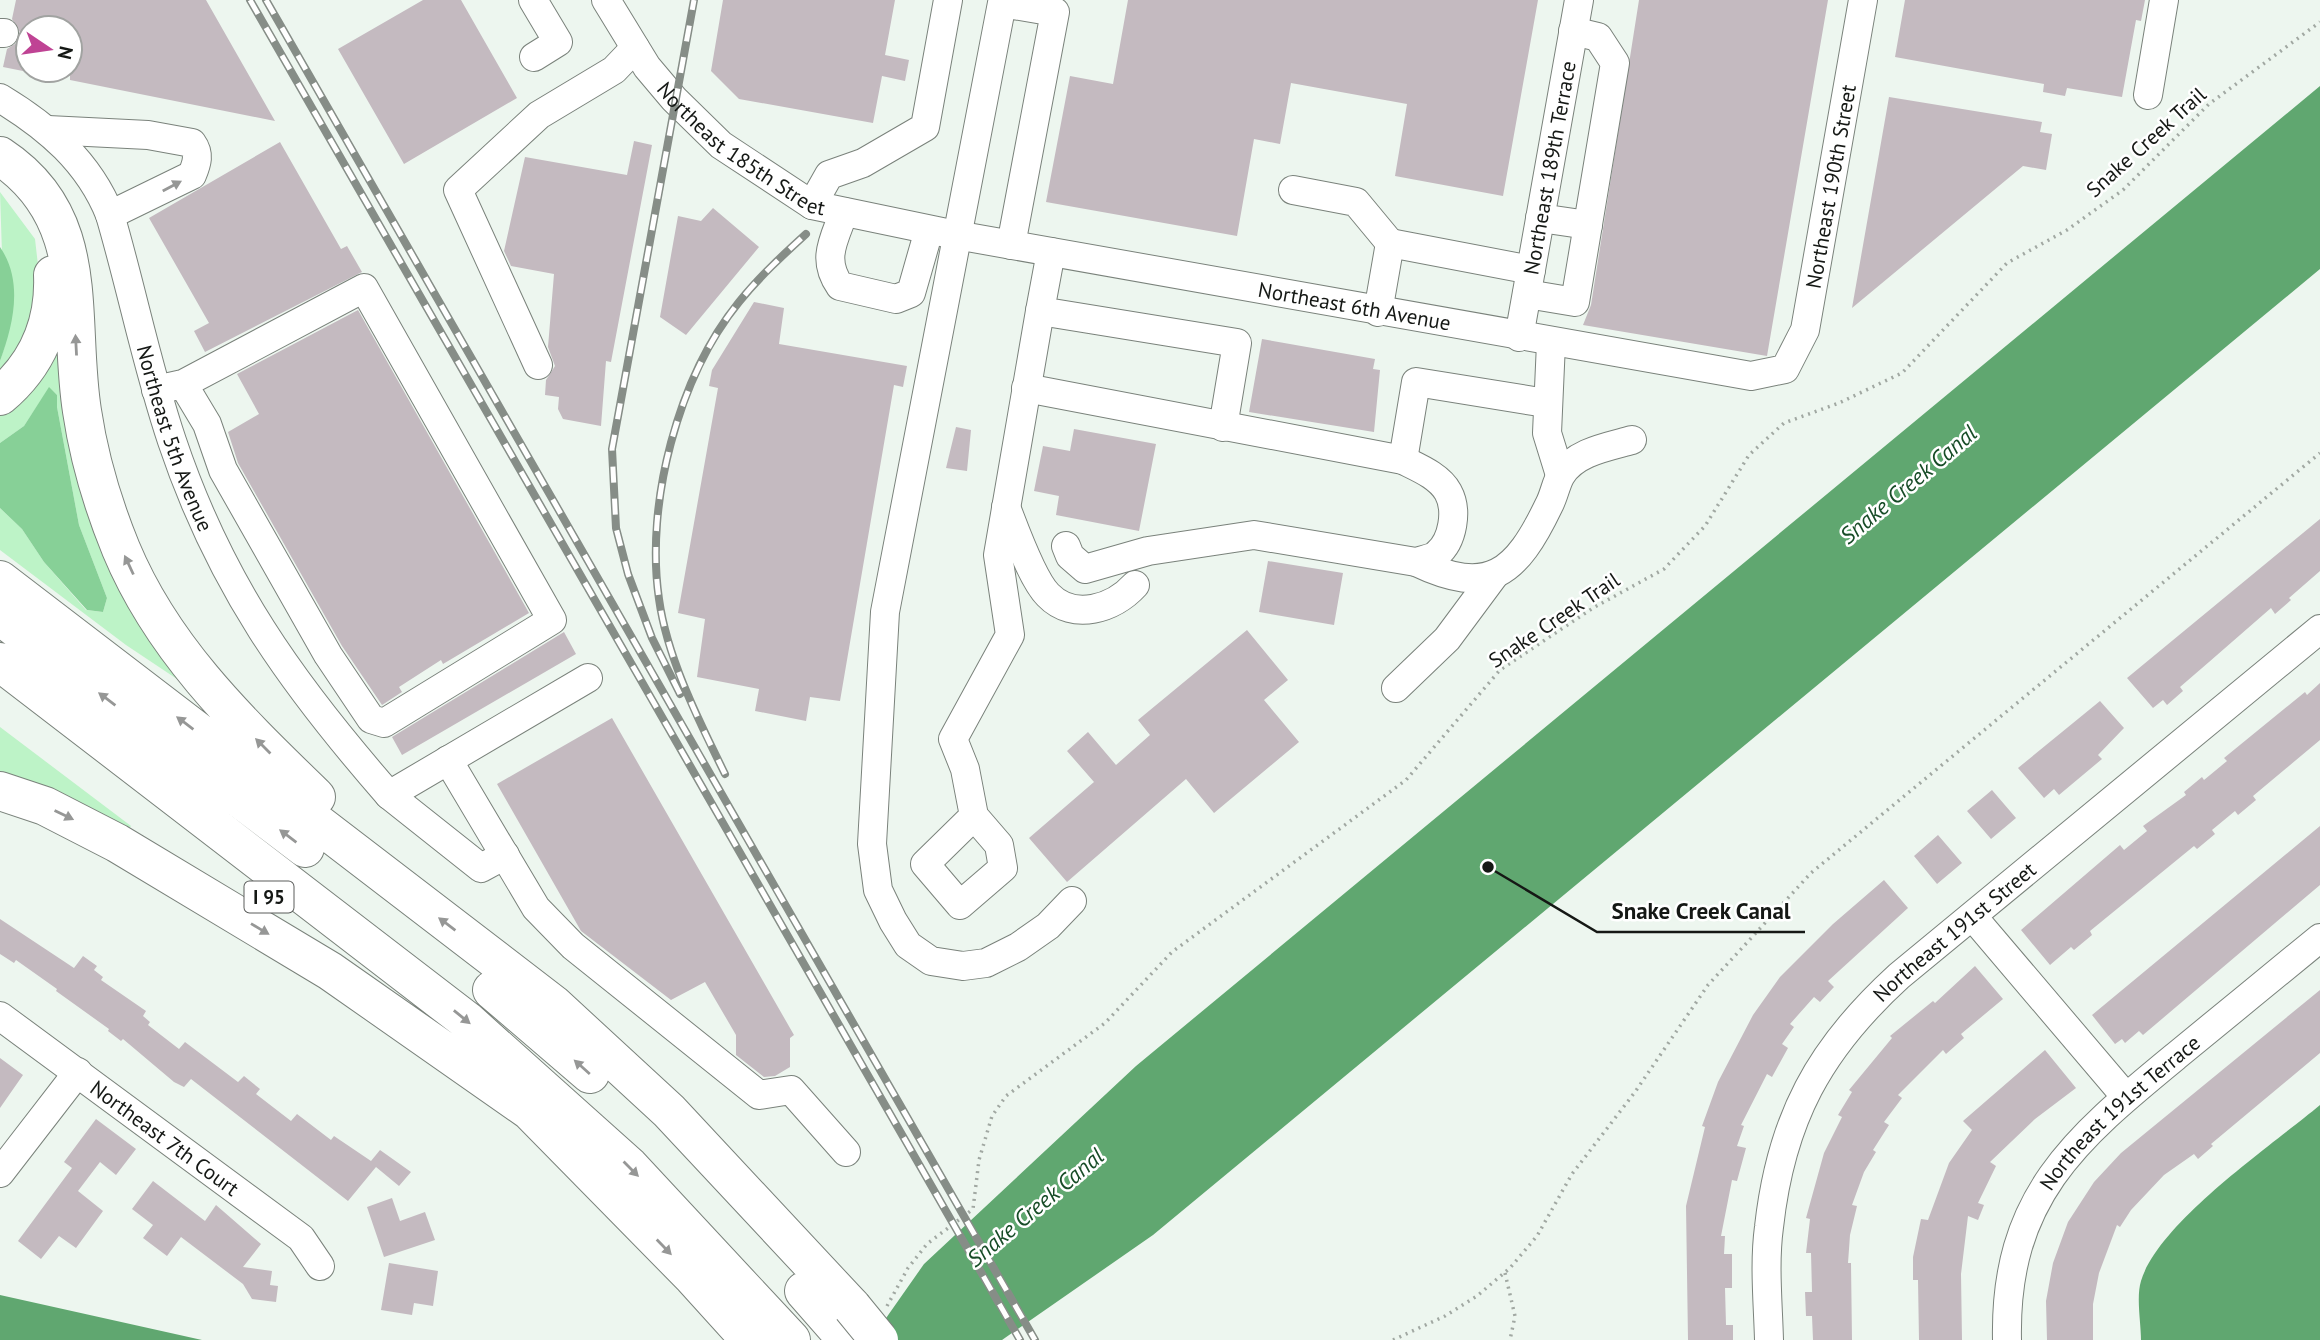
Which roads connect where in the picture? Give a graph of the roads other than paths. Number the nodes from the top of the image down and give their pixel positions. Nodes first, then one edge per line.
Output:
1 (533, 0) edge
2 (606, 0) edge
3 (948, 0) edge
4 (1578, 0) edge
5 (1863, 0) edge
6 (2164, 0) edge
7 (1056, 6) edge
8 (1573, 31) junction
9 (635, 48) junction
10 (534, 57) dead end
11 (2148, 95) dead end
12 (0, 98) edge
13 (48, 130) junction
14 (0, 156) edge
15 (0, 178) edge
16 (1293, 190) dead end
17 (812, 205) junction
18 (844, 212) junction
19 (110, 215) junction
20 (1540, 218) junction
21 (1588, 225) junction
22 (936, 231) junction
23 (1390, 243) junction
24 (1011, 245) junction
25 (1051, 252) junction
26 (1529, 282) junction
27 (1040, 311) junction
28 (1378, 312) junction
29 (1519, 337) junction
30 (1551, 343) junction
31 (538, 365) dead end
32 (1785, 369) joint
33 (169, 387) junction
34 (1026, 388) junction
35 (0, 396) edge
36 (1546, 403) junction
37 (1223, 427) junction
38 (1632, 440) dead end
39 (1403, 460) junction
40 (1560, 475) junction
41 (1005, 505) junction
42 (1066, 546) dead end
43 (1416, 562) junction
44 (1493, 577) junction
45 (0, 580) edge
46 (1135, 585) dead end
47 (0, 616) edge
48 (2320, 629) edge
49 (0, 662) edge
50 (588, 678) dead end
51 (1395, 688) dead end
52 (0, 694) edge
53 (448, 760) junction
54 (381, 785) junction
55 (0, 791) edge
56 (974, 816) dead end
57 (505, 855) junction
58 (375, 869) junction
59 (1072, 901) dead end
60 (1973, 917) junction
61 (2320, 937) edge
62 (0, 1016) edge
63 (78, 1072) junction
64 (2126, 1097) junction
65 (530, 1111) junction
66 (846, 1153) dead end
67 (0, 1172) edge
68 (320, 1266) dead end
69 (860, 1324) edge
70 (750, 1340) edge
71 (791, 1340) edge
72 (1769, 1340) edge
73 (2007, 1340) edge

1 - 10 street
2 - 9 street, Northeast 185th Street
3 - 17 street
4 - 8 street, Northeast 189th Terrace
5 - 32 street, Northeast 190th Street
6 - 11 street
7 - 22 street
7 - 24 street
8 - 20 street, Northeast 189th Terrace
8 - 21 street
9 - 17 street, Northeast 185th Street
9 - 31 street
12 - 13 street, Northeast 5th Avenue
13 - 19 street, Northeast 5th Avenue
19 -> 13 street
58 -> 14 highway
15 - 35 highway
16 - 23 street
17 - 18 street, Northeast 185th Street
18 - 22 street, Northeast 185th Street
18 - 22 street
19 - 33 street, Northeast 5th Avenue
20 - 21 street
20 - 26 street, Northeast 189th Terrace
21 - 26 street
22 - 24 street, Northeast 6th Avenue
22 - 59 street
23 - 26 street
23 - 28 street
24 - 25 street, Northeast 6th Avenue
25 - 27 street
25 - 28 street, Northeast 6th Avenue
26 - 29 street, Northeast 189th Terrace
27 - 34 street
27 - 37 street
28 - 29 street, Northeast 6th Avenue
29 - 30 street, Northeast 6th Avenue
30 - 32 street, Northeast 6th Avenue
30 - 36 street
33 - 33 street
33 - 54 street, Northeast 5th Avenue
34 - 37 street
34 - 41 street
36 - 39 street
36 - 40 street
37 - 39 street
38 - 40 street
39 - 43 street
40 - 44 street
41 - 46 street
41 - 56 street
42 - 43 street
43 - 44 street
44 - 51 street
58 -> 45 highway
69 -> 47 highway
48 - 60 street, Northeast 191st Street
49 -> 71 highway
50 - 53 street
52 - 65 highway, I 95
53 - 54 street
53 - 57 street
54 - 57 street, Northeast 5th Avenue
55 -> 65 highway
57 - 66 street
69 -> 58 highway
60 - 64 street
60 - 72 street, Northeast 191st Street
61 - 64 street, Northeast 191st Terrace
62 - 63 street, Northeast 7th Court
63 - 67 street
63 - 68 street, Northeast 7th Court
64 - 73 street, Northeast 191st Terrace
65 -> 70 highway, I 95

